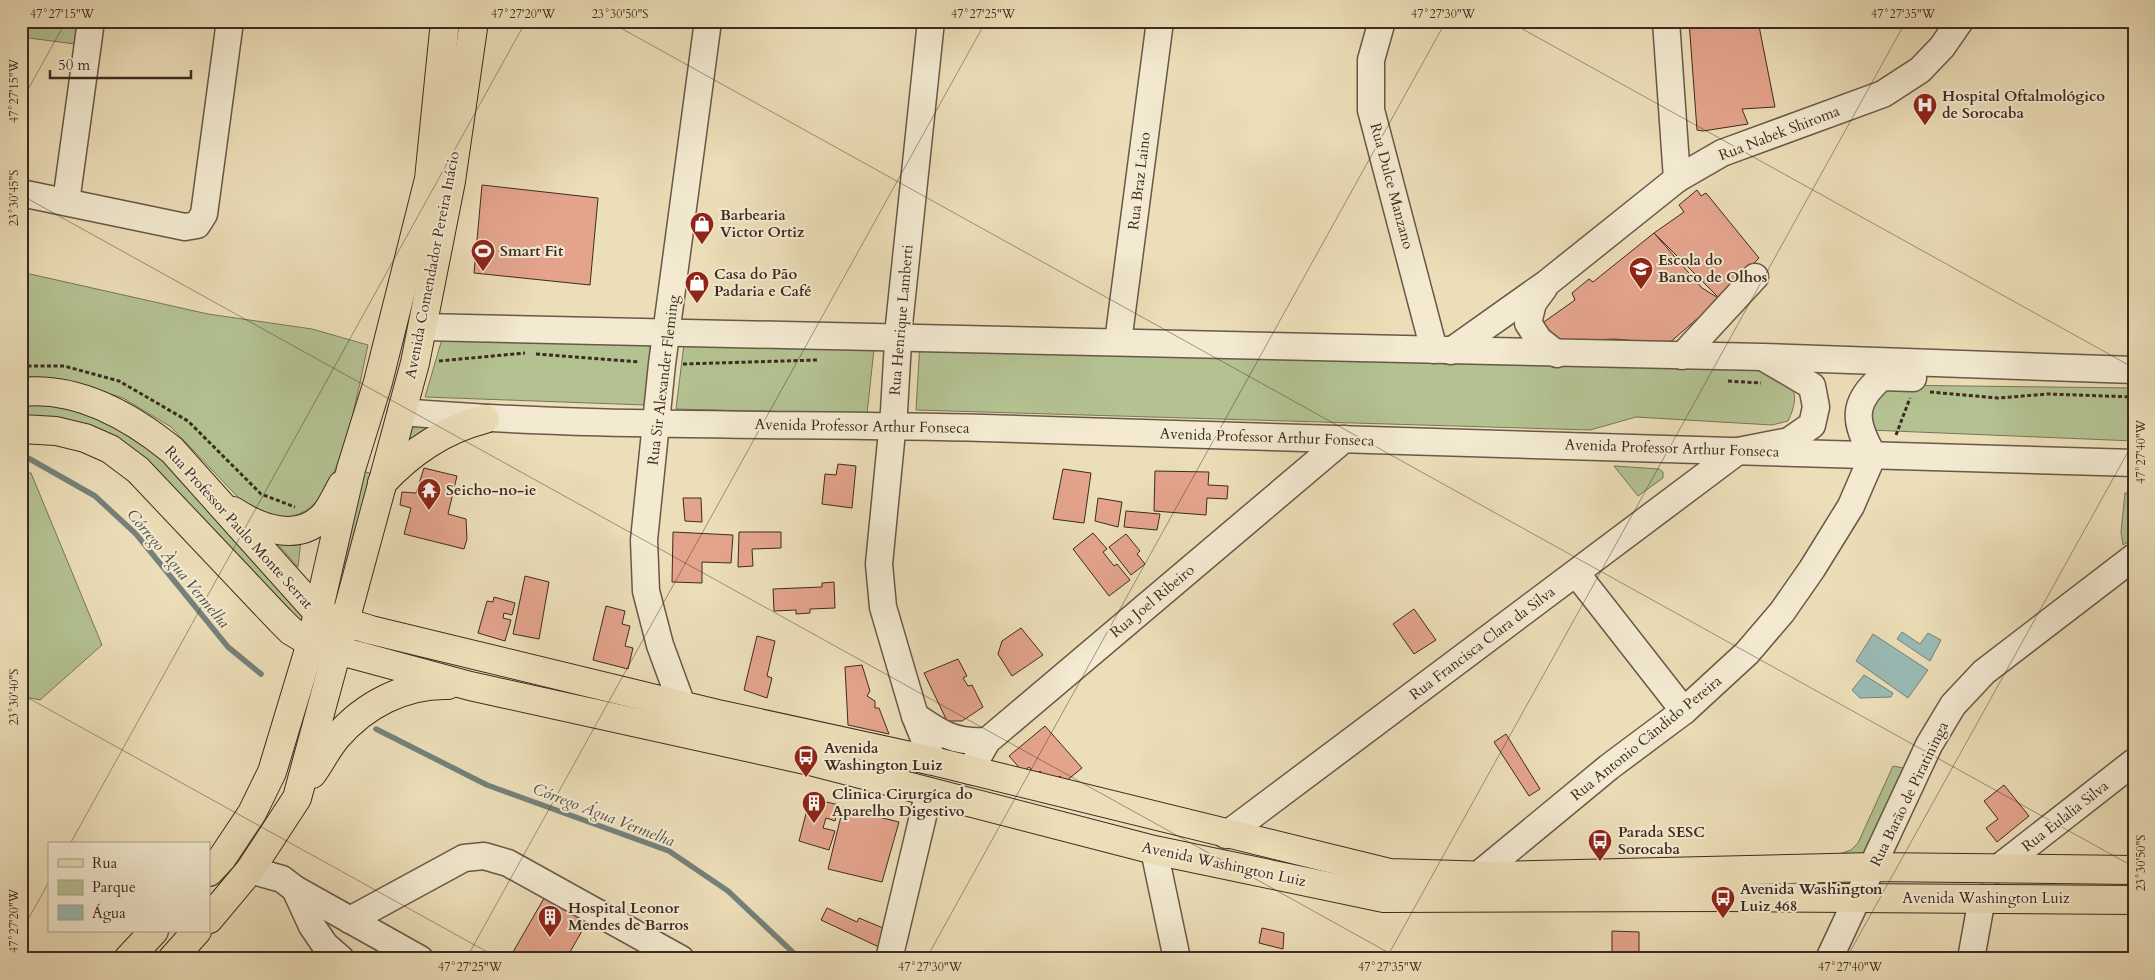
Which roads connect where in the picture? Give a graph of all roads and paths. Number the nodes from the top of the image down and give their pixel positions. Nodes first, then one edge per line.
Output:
1 (91, 21) edge
2 (230, 21) edge
3 (445, 21) edge
4 (474, 21) edge
5 (708, 21) edge
6 (931, 21) edge
7 (1160, 21) edge
8 (1382, 21) edge
9 (1666, 21) edge
10 (1960, 21) edge
11 (1677, 179) junction
12 (21, 193) edge
13 (66, 202) junction
14 (1755, 276) dead end
15 (1547, 284) junction
16 (423, 327) junction
17 (668, 333) junction
18 (899, 338) junction
19 (1118, 342) junction
20 (388, 344) junction
21 (1442, 350) junction
22 (1557, 354) junction
23 (1682, 356) junction
24 (1763, 357) junction
25 (819, 360) dead end
26 (415, 363) junction
27 (662, 364) junction
28 (21, 366) edge
29 (2060, 367) junction
30 (2134, 370) edge
31 (1723, 380) dead end
32 (378, 382) junction
33 (1763, 383) dead end
34 (21, 392) edge
35 (1922, 392) dead end
36 (2134, 397) edge
37 (401, 412) junction
38 (485, 419) junction
39 (657, 424) junction
40 (892, 426) junction
41 (21, 429) edge
42 (1344, 439) junction
43 (1738, 451) junction
44 (1873, 454) junction
45 (2134, 463) edge
46 (351, 469) junction
47 (381, 484) junction
48 (212, 496) junction
49 (302, 504) dead end
50 (2134, 557) edge
51 (1576, 573) junction
52 (319, 614) junction
53 (345, 623) junction
54 (324, 646) junction
55 (470, 686) junction
56 (682, 705) junction
57 (1684, 711) junction
58 (915, 716) junction
59 (987, 741) junction
60 (933, 761) junction
61 (2134, 762) edge
62 (970, 771) junction
63 (929, 791) junction
64 (297, 798) junction
65 (1226, 835) junction
66 (1154, 850) junction
67 (1873, 867) junction
68 (1997, 869) junction
69 (250, 870) junction
70 (2134, 870) edge
71 (210, 871) edge
72 (1477, 876) junction
73 (295, 889) junction
74 (1982, 898) junction
75 (1859, 899) junction
76 (2134, 900) edge
77 (210, 917) edge
78 (350, 920) junction
79 (153, 932) edge
80 (196, 932) edge
81 (128, 959) edge
82 (172, 959) edge
83 (341, 959) edge
84 (420, 959) edge
85 (681, 959) edge
86 (889, 959) edge
87 (1177, 959) edge
88 (1829, 959) edge
89 (1971, 959) edge

1 - 13 street
2 - 13 street
3 - 20 main road, Avenida Comendador Pereira Inácio
4 - 16 main road, Avenida Comendador Pereira Inácio
5 - 17 street, Rua Sir Alexander Fleming
6 - 18 street, Rua Henrique Lamberti
7 - 19 street, Rua Braz Laino
8 - 21 street, Rua Dulce Manzano
9 - 11 street
10 - 11 street, Rua Nabek Shiroma
11 - 15 street, Rua Nabek Shiroma
12 - 13 street
14 - 23 street
15 - 21 street, Rua Nabek Shiroma
15 - 22 street, Rua Nabek Shiroma
16 - 17 street
16 - 20 main road
16 - 26 main road, Avenida Comendador Pereira Inácio
17 - 18 street
17 - 27 street, Rua Sir Alexander Fleming
18 - 19 street
18 - 40 street, Rua Henrique Lamberti
19 - 21 street
20 - 32 main road, Avenida Comendador Pereira Inácio
21 - 22 street
22 - 23 street
23 - 24 street
24 - 29 street
24 - 43 street
25 - 27 path
26 - 27 path
26 - 37 main road, Avenida Comendador Pereira Inácio
27 - 39 street, Rua Sir Alexander Fleming
28 - 49 path
29 - 30 street
29 - 44 street
31 - 33 path
32 - 37 main road
32 - 46 main road, Avenida Comendador Pereira Inácio
34 - 48 main road, Rua Professor Paulo Monte Serrat
35 - 36 path
37 - 38 street, Avenida Professor Arthur Fonseca
37 - 47 main road, Avenida Comendador Pereira Inácio
38 - 39 street, Avenida Professor Arthur Fonseca
38 - 47 main road
39 - 40 street, Avenida Professor Arthur Fonseca
39 - 56 street, Rua Sir Alexander Fleming
40 - 42 street, Avenida Professor Arthur Fonseca
40 - 58 street, Rua Henrique Lamberti
41 - 54 main road, Rua Professor Paulo Monte Serrat
42 - 43 street, Avenida Professor Arthur Fonseca
42 - 59 street, Rua Joel Ribeiro
43 - 44 street, Avenida Professor Arthur Fonseca
43 - 51 street, Rua Francisca Clara da Silva
44 - 45 street, Avenida Professor Arthur Fonseca
44 - 57 street, Rua Antonio Cândido Pereira
46 - 48 main road
46 - 52 main road, Avenida Comendador Pereira Inácio
47 - 53 main road, Avenida Comendador Pereira Inácio
48 - 52 main road, Rua Professor Paulo Monte Serrat
50 - 67 street, Rua Barão de Piratininga
51 - 57 street
51 - 65 street, Rua Francisca Clara da Silva
52 - 53 main road
52 - 54 main road, Avenida Comendador Pereira Inácio
53 - 54 main road, Avenida Comendador Pereira Inácio
53 - 56 main road, Avenida Washington Luiz
54 - 55 main road, Avenida Washington Luiz
54 - 64 main road, Avenida Comendador Pereira Inácio
54 - 71 main road, Avenida Comendador Pereira Inácio
55 - 63 main road, Avenida Washington Luiz
55 - 64 main road
56 - 60 main road, Avenida Washington Luiz
57 - 72 street, Rua Antonio Cândido Pereira
58 - 59 street
58 - 60 street, Rua Henrique Lamberti
59 - 62 street, Rua Joel Ribeiro
60 - 62 main road, Avenida Washington Luiz
61 - 68 street, Rua Eulalia Silva
62 - 65 main road, Avenida Washington Luiz
63 - 66 main road, Avenida Washington Luiz
63 - 86 street
64 - 69 main road, Avenida Comendador Pereira Inácio
65 - 72 main road, Avenida Washington Luiz
66 - 75 main road, Avenida Washington Luiz
66 - 87 street
67 - 68 main road, Avenida Washington Luiz
67 - 72 main road, Avenida Washington Luiz
67 - 75 street, Rua Barão de Piratininga
68 - 70 main road, Avenida Washington Luiz
69 - 73 street
69 - 77 main road, Avenida Comendador Pereira Inácio
73 - 78 street
73 - 83 street
74 - 75 main road, Avenida Washington Luiz
74 - 76 main road, Avenida Washington Luiz
74 - 89 street
75 - 88 street, Rua Barão de Piratininga
78 - 84 street
78 - 85 street
79 - 81 main road
80 - 82 main road

